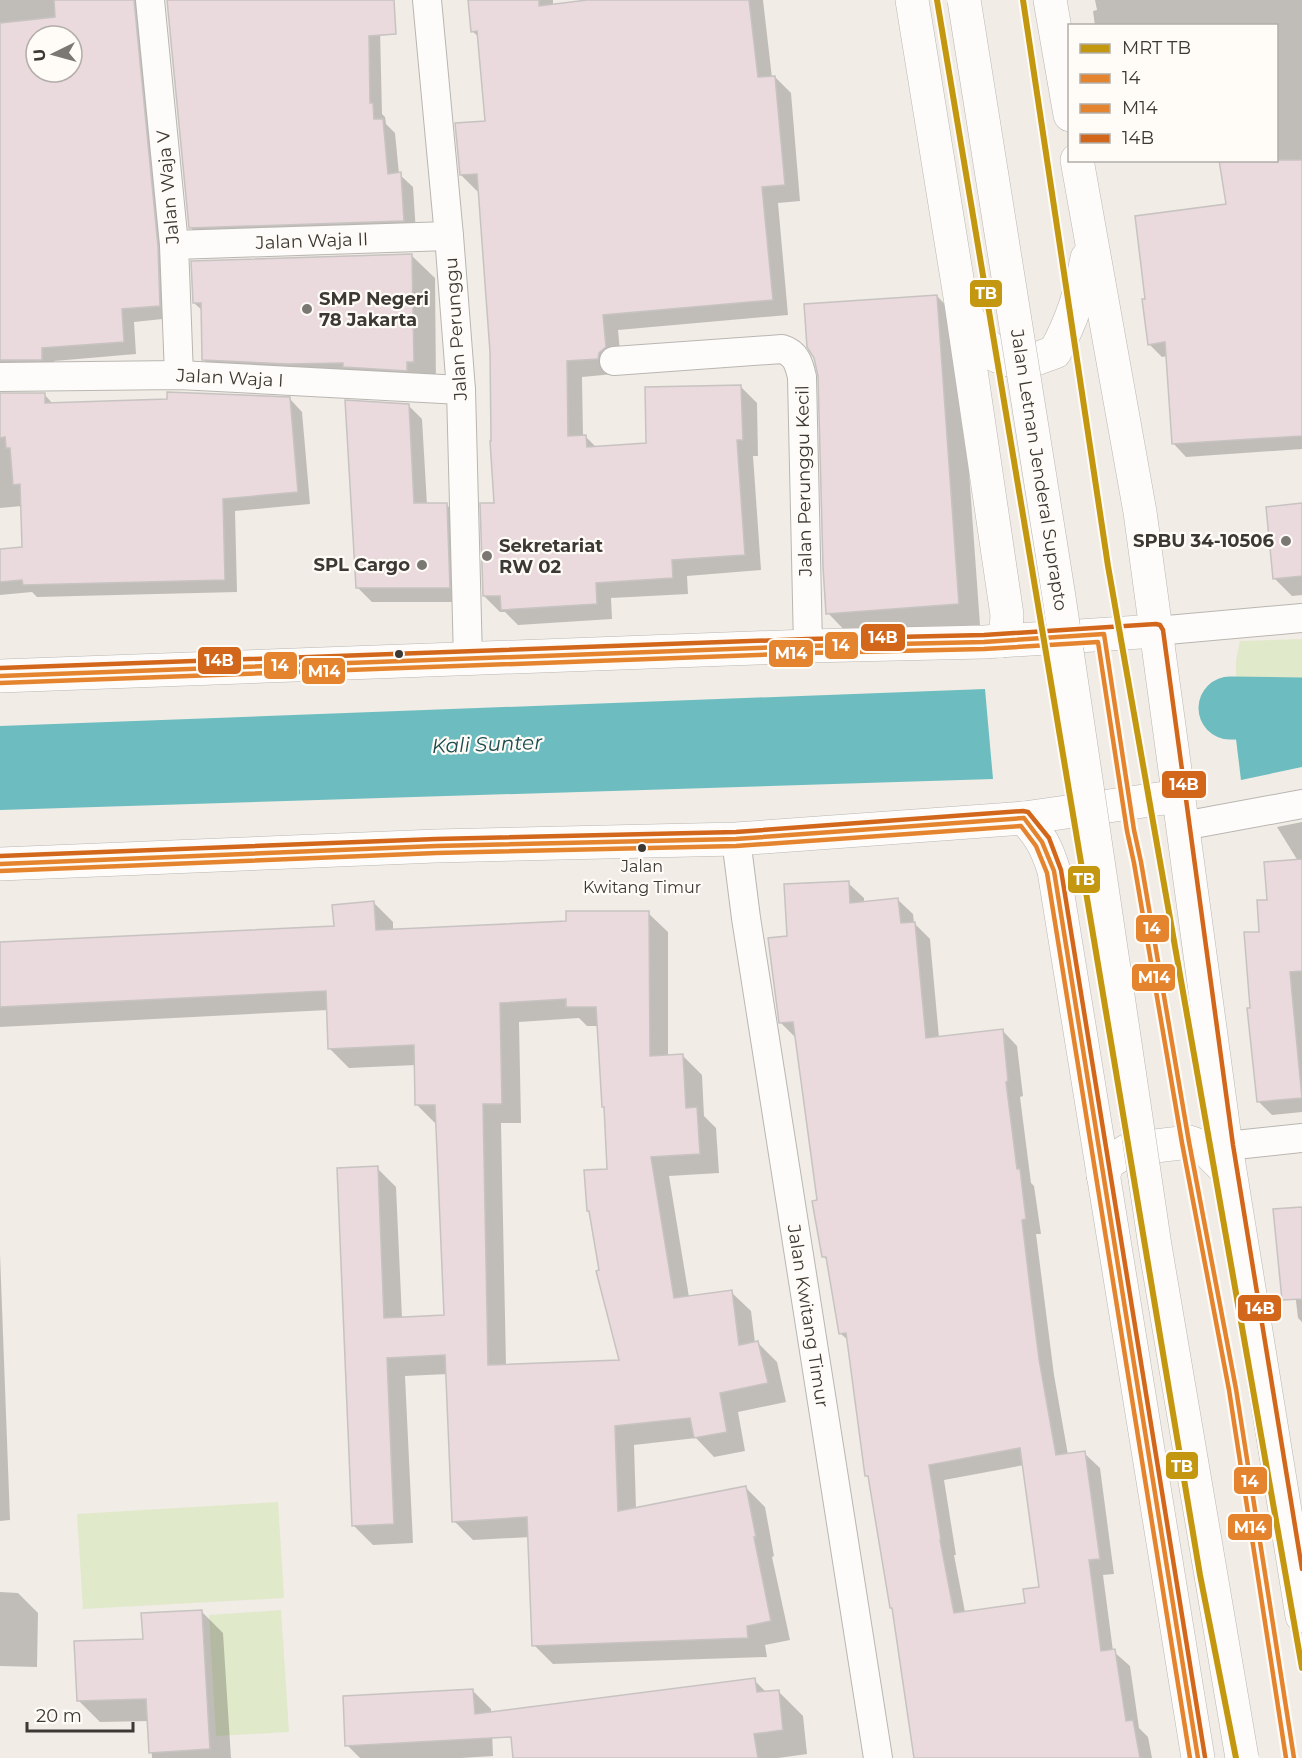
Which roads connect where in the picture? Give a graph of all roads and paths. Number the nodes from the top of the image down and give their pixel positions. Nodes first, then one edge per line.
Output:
1 (150, 0) edge
2 (427, 0) edge
3 (912, 0) edge
4 (964, 0) edge
5 (1050, 0) edge
6 (1068, 104) edge
7 (1077, 162) edge
8 (449, 236) junction
9 (1090, 241) junction
10 (174, 245) junction
11 (961, 303) junction
12 (614, 361) dead end
13 (179, 375) junction
14 (0, 377) edge
15 (460, 390) junction
16 (1302, 618) edge
17 (1156, 631) junction
18 (1000, 641) junction
19 (808, 646) junction
20 (468, 659) junction
21 (0, 676) edge
22 (1302, 804) edge
23 (1181, 811) junction
24 (1024, 818) junction
25 (735, 839) junction
26 (0, 864) edge
27 (1302, 1138) edge
28 (1228, 1160) junction
29 (1103, 1174) junction
30 (1302, 1616) edge
31 (878, 1758) edge
32 (1198, 1758) edge
33 (1242, 1758) edge

1 - 10 street, Jalan Waja V
2 - 8 street, Jalan Perunggu
3 - 11 main road
4 - 33 main road, Jalan Letnan Jenderal Suprapto, bridge
5 - 6 main road
7 - 9 main road
8 - 10 street, Jalan Waja II
8 - 15 street, Jalan Perunggu
9 - 11 main road
9 - 17 main road
10 - 13 street, Jalan Waja V
11 - 18 main road
12 - 19 street, Jalan Perunggu Kecil
13 - 14 street, Jalan Waja I
13 - 15 street, Jalan Waja I
15 - 20 street, Jalan Perunggu
16 - 17 street
17 - 18 main road
17 - 23 main road
18 - 19 main road
19 - 20 main road
20 - 21 main road
22 - 23 street
23 - 24 main road
23 - 28 main road
24 - 25 main road
24 - 29 main road
25 - 26 main road
25 - 31 street, Jalan Kwitang Timur
27 - 28 street
28 - 29 main road
28 - 30 main road
29 - 32 main road

